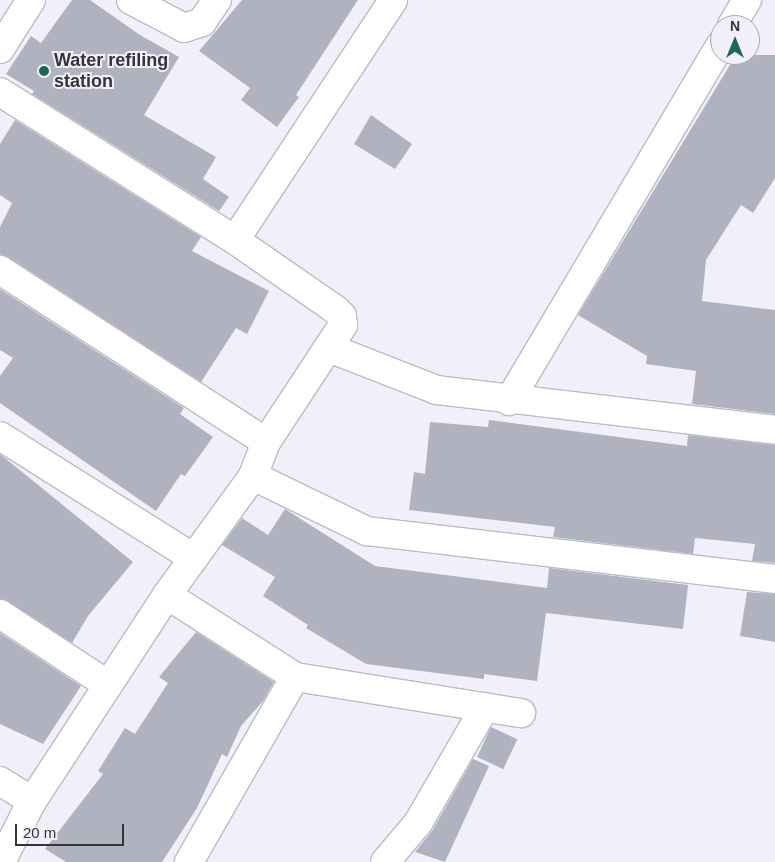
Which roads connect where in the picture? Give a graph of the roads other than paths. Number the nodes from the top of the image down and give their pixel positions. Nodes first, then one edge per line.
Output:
1 (31, 0) edge
2 (131, 0) edge
3 (217, 0) edge
4 (392, 0) edge
5 (747, 0) edge
6 (738, 15) edge
7 (0, 49) edge
8 (710, 63) edge
9 (0, 92) edge
10 (235, 240) junction
11 (0, 270) edge
12 (329, 348) junction
13 (509, 401) junction
14 (775, 430) edge
15 (0, 436) edge
16 (266, 442) junction
17 (253, 476) junction
18 (194, 558) junction
19 (775, 579) edge
20 (166, 595) junction
21 (0, 614) edge
22 (295, 677) junction
23 (108, 684) junction
24 (485, 707) junction
25 (521, 714) dead end
26 (0, 781) edge
27 (32, 801) junction
28 (1, 862) edge
29 (188, 862) edge
30 (385, 862) edge

1 - 7 street
2 - 3 street
4 - 10 street
5 - 6 street
8 - 13 street
9 - 10 street
10 - 12 street
11 - 16 street
12 - 13 street
12 - 16 street
13 - 14 street
15 - 18 street
16 - 17 street
17 - 18 street
17 - 19 street
18 - 20 street
20 - 22 street
20 - 23 street
21 - 23 street
22 - 24 street
22 - 29 street
23 - 27 street
24 - 25 street
24 - 30 street
26 - 27 street
27 - 28 street

